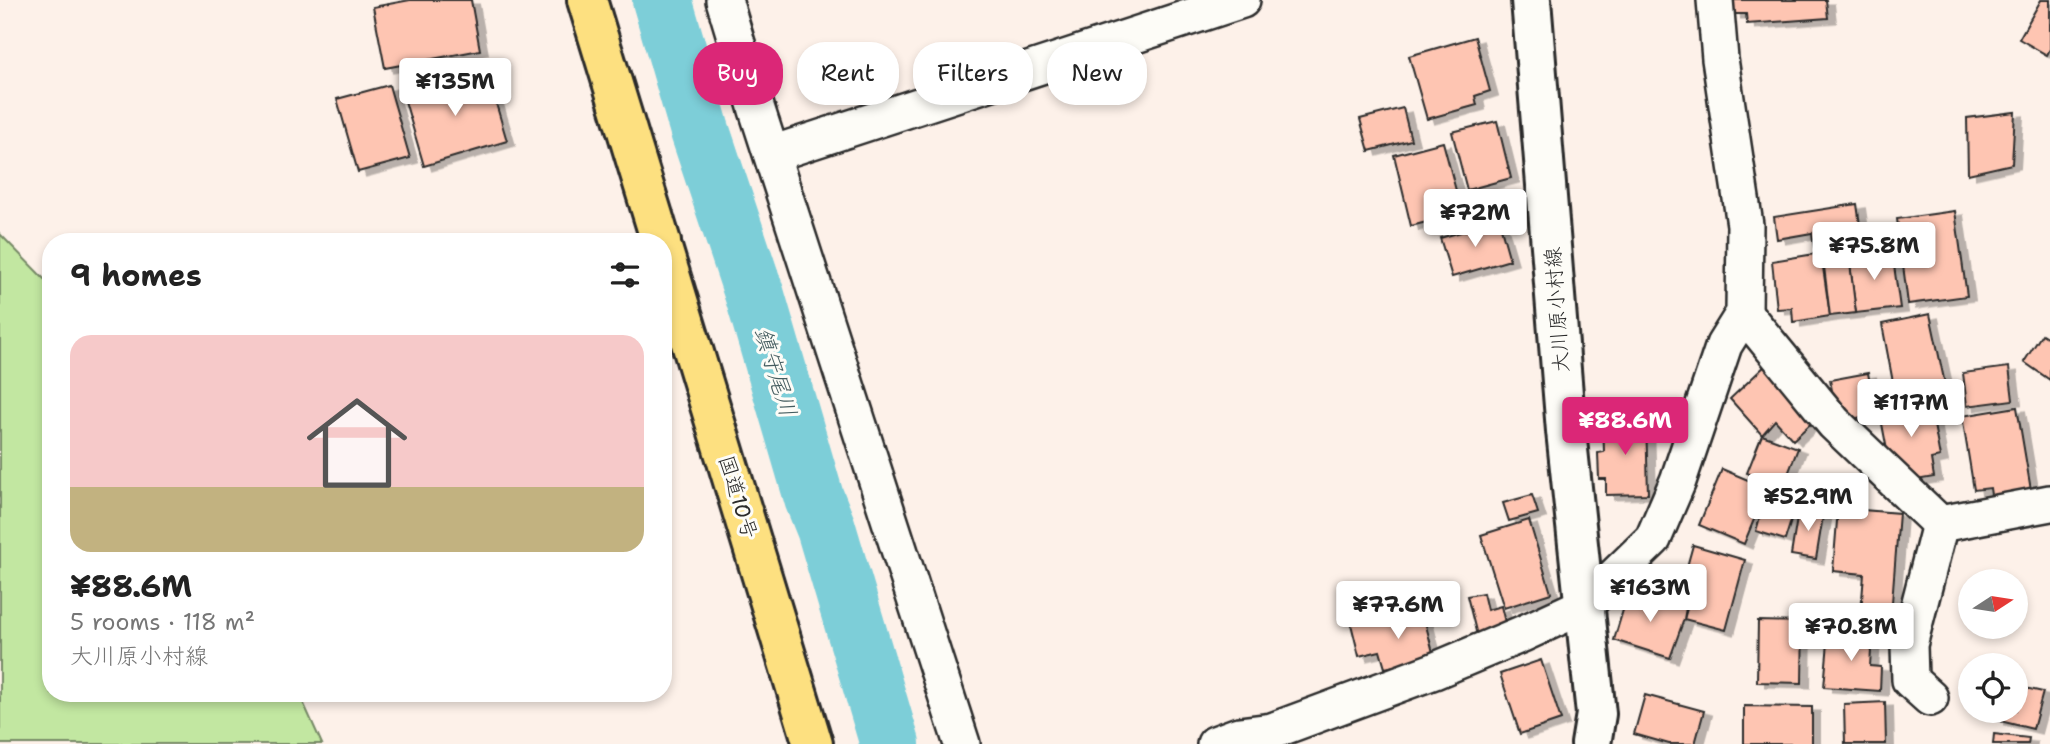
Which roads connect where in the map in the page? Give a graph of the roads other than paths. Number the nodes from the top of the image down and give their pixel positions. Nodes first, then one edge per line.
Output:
1 (586, 0) edge
2 (724, 0) edge
3 (1242, 0) edge
4 (1531, 0) edge
5 (1715, 0) edge
6 (772, 154) junction
7 (657, 233) edge
8 (672, 281) edge
9 (1744, 313) junction
10 (2050, 503) edge
11 (1940, 524) junction
12 (1585, 605) junction
13 (1930, 698) dead end
14 (813, 744) edge
15 (962, 744) edge
16 (1215, 744) edge
17 (1591, 744) edge

1 - 7 highway
2 - 6 street
3 - 6 street
4 - 12 main road, 大川原小村線
5 - 9 street
6 - 15 street
8 - 14 highway, 国道10号
9 - 11 street
9 - 12 street
10 - 11 street
11 - 13 street
12 - 16 street
12 - 17 main road, 大川原小村線

